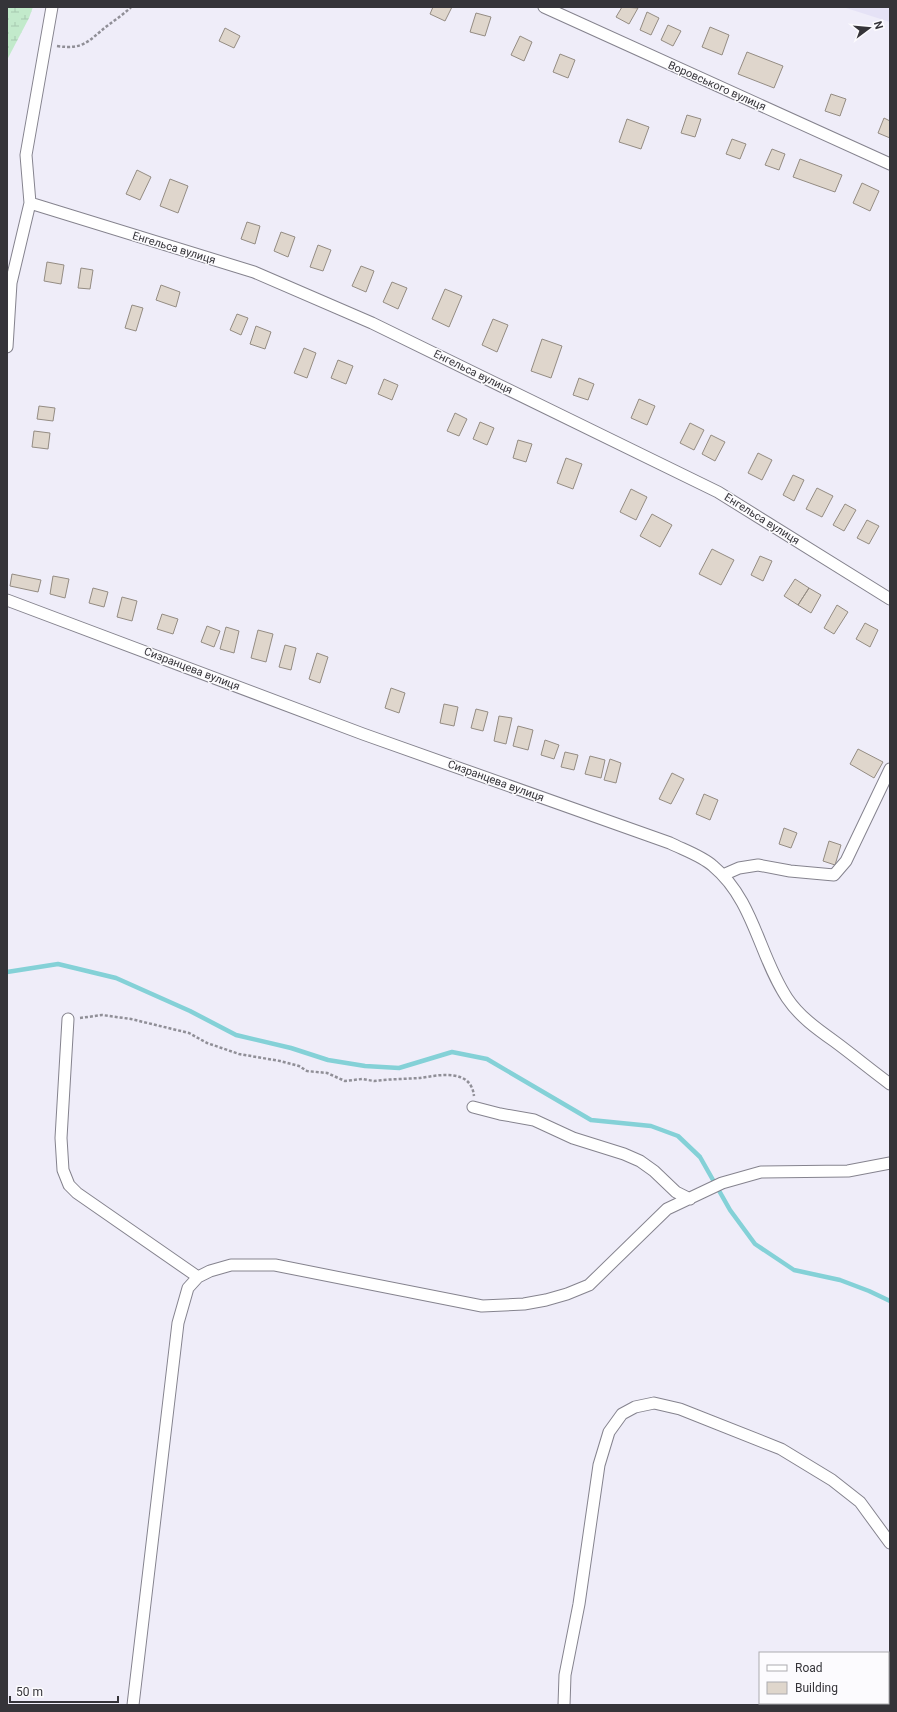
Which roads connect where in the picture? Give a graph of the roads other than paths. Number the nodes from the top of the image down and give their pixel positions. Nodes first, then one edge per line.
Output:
1 (52, 7) edge
2 (544, 7) edge
3 (890, 164) edge
4 (30, 202) junction
5 (7, 347) edge
6 (890, 599) edge
7 (7, 600) edge
8 (890, 770) edge
9 (723, 875) junction
10 (68, 1020) road end
11 (890, 1084) edge
12 (473, 1107) road end
13 (890, 1164) edge
14 (690, 1198) junction
15 (198, 1277) junction
16 (890, 1543) edge
17 (133, 1705) edge
18 (564, 1705) edge

1 - 4 street
2 - 3 street, Воровського вулиця
4 - 5 street
4 - 6 street, Енгельса вулиця
7 - 9 street, Сизранцева вулиця
8 - 9 street
9 - 11 street, Сизранцева вулиця
10 - 15 street
12 - 14 street
13 - 14 street
14 - 15 street
15 - 17 street
16 - 18 street

